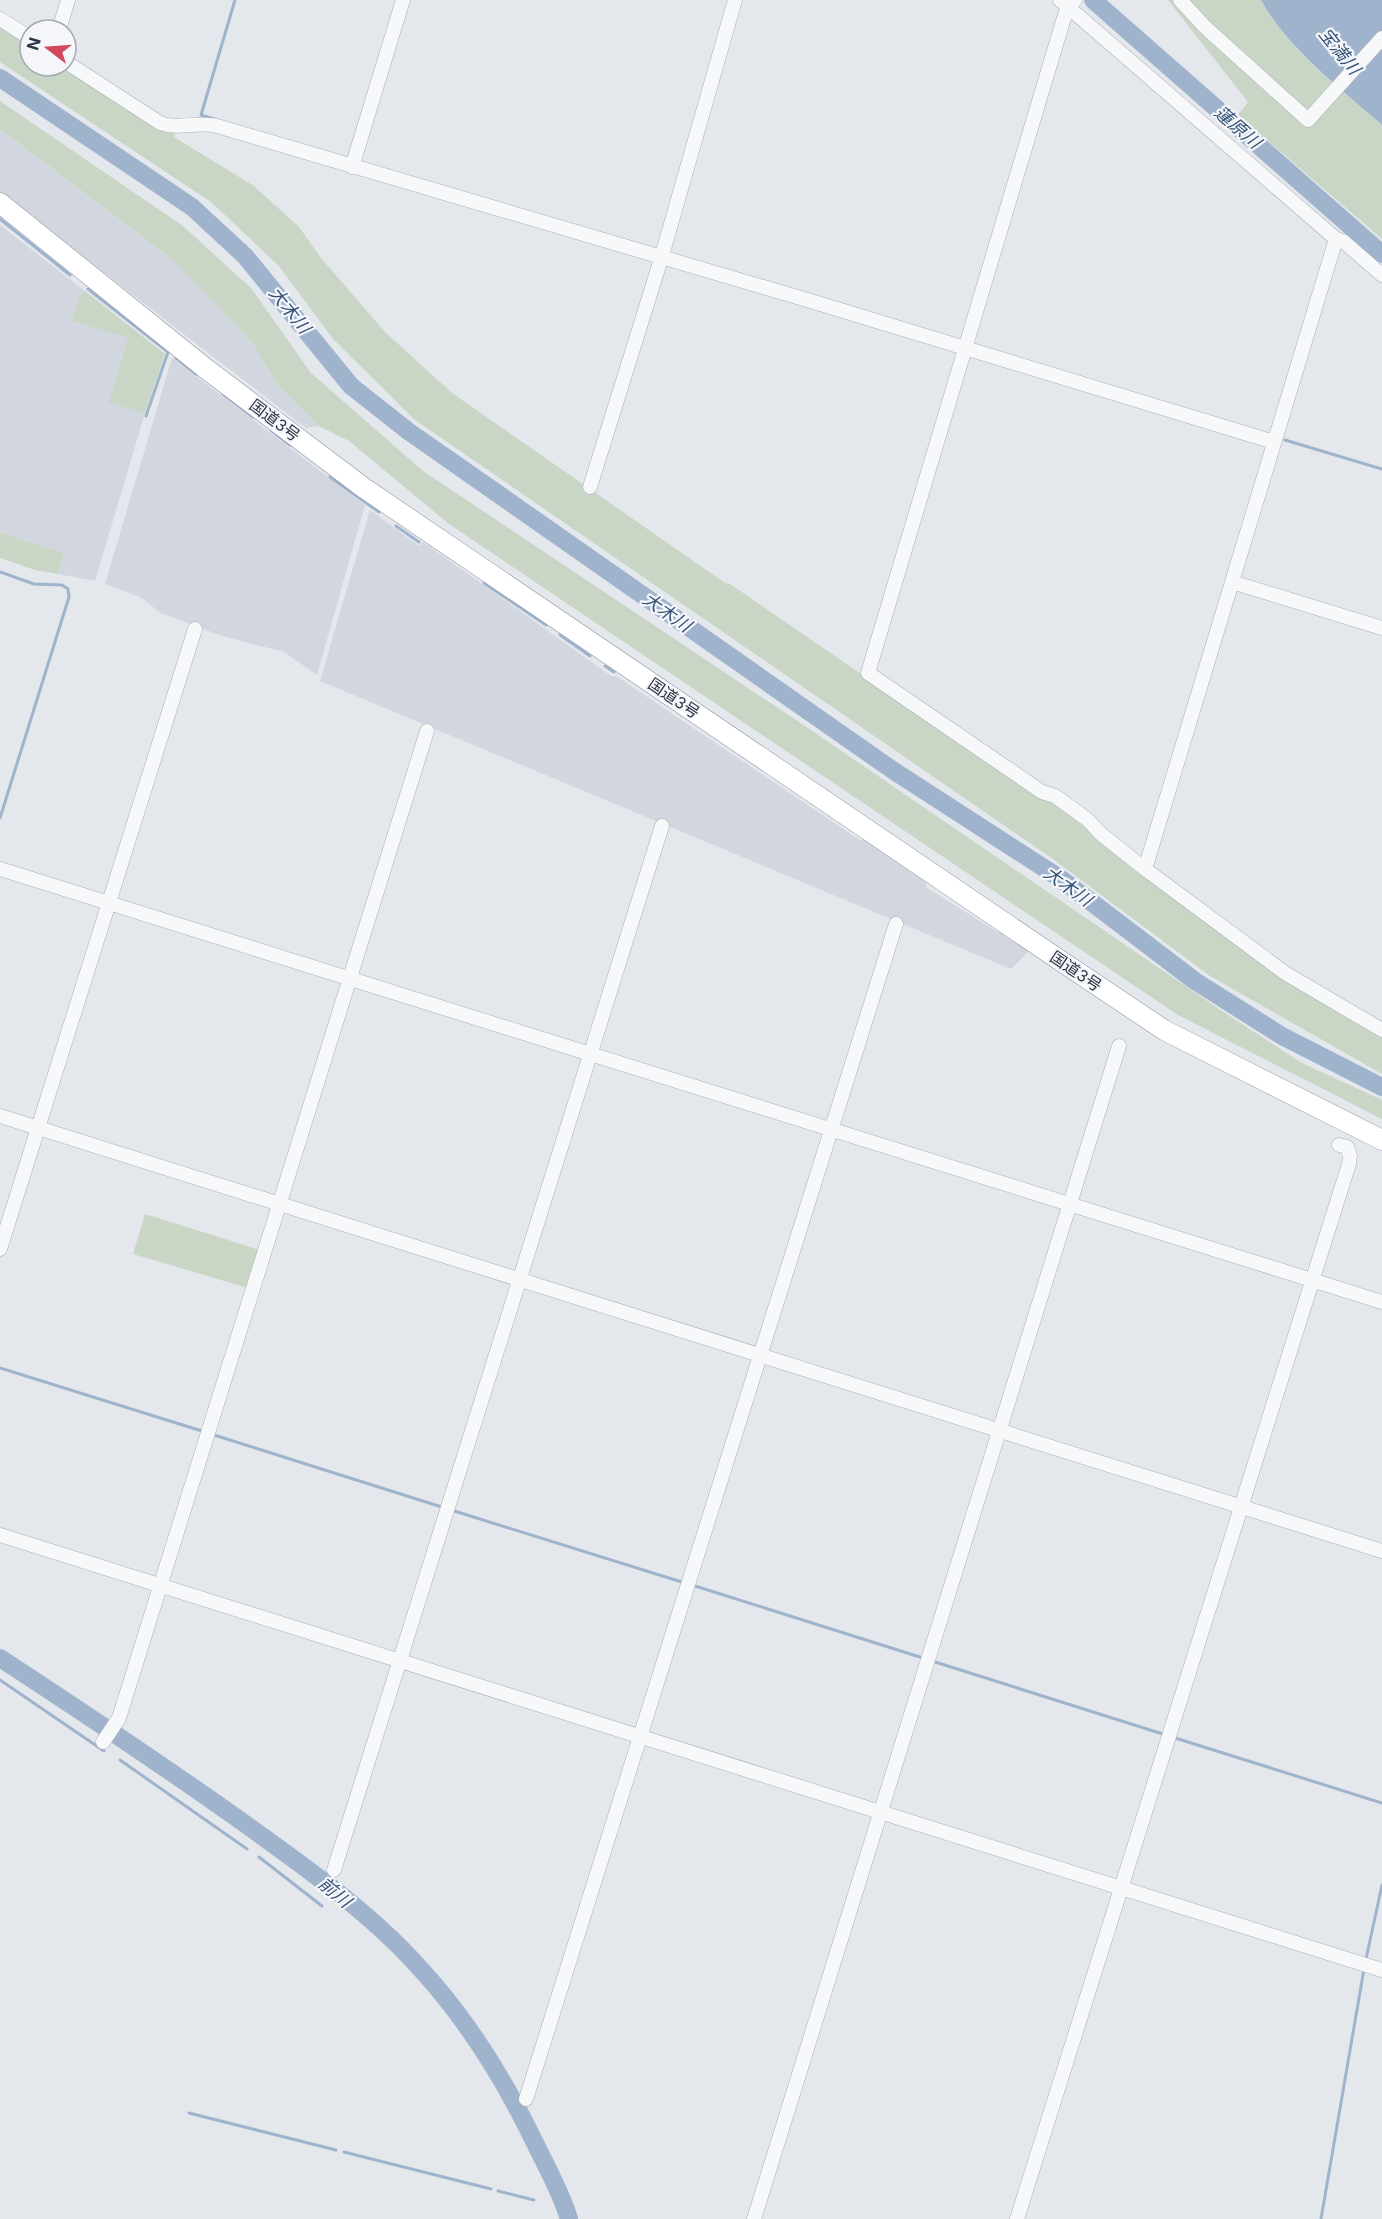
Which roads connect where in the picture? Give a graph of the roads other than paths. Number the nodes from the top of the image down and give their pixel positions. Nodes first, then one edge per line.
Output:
1 (68, 0) edge
2 (403, 0) edge
3 (735, 0) edge
4 (1179, 0) edge
5 (1068, 2) edge
6 (63, 18) edge
7 (0, 19) edge
8 (18, 30) edge
9 (1382, 38) edge
10 (78, 70) edge
11 (352, 167) junction
12 (0, 203) edge
13 (1336, 239) junction
14 (661, 259) junction
15 (1382, 275) edge
16 (966, 351) junction
17 (1274, 442) junction
18 (590, 487) dead end
19 (1232, 582) junction
20 (1382, 628) edge
21 (195, 629) dead end
22 (427, 731) dead end
23 (662, 826) dead end
24 (0, 869) edge
25 (1145, 869) junction
26 (110, 903) junction
27 (896, 924) dead end
28 (350, 979) junction
29 (1382, 1030) edge
30 (1119, 1046) dead end
31 (590, 1055) junction
32 (0, 1116) edge
33 (38, 1128) junction
34 (831, 1130) junction
35 (1382, 1140) edge
36 (1339, 1144) dead end
37 (277, 1205) junction
38 (1070, 1205) junction
39 (0, 1249) edge
40 (519, 1280) junction
41 (1312, 1280) junction
42 (1382, 1302) edge
43 (759, 1356) junction
44 (999, 1432) junction
45 (1242, 1508) junction
46 (0, 1535) edge
47 (1382, 1551) edge
48 (159, 1586) junction
49 (400, 1660) junction
50 (641, 1737) junction
51 (103, 1742) dead end
52 (880, 1812) junction
53 (334, 1870) dead end
54 (1121, 1887) junction
55 (1378, 1968) edge
56 (526, 2099) dead end
57 (754, 2219) edge
58 (1017, 2219) edge

1 - 6 street
2 - 11 street
3 - 14 street
4 - 9 street
5 - 13 street
5 - 16 street
7 - 8 street
10 - 11 street
11 - 14 street
12 - 35 highway, 国道3号
13 - 15 street
13 - 17 street
14 - 16 street
14 - 18 street
16 - 17 street
16 - 25 street
17 - 19 street
19 - 20 street
19 - 25 street
21 - 26 street
22 - 28 street
23 - 31 street
24 - 26 street
25 - 29 street
26 - 28 street
26 - 33 street
27 - 34 street
28 - 31 street
28 - 37 street
30 - 38 street
31 - 34 street
31 - 40 street
32 - 33 street
33 - 37 street
33 - 39 street
34 - 38 street
34 - 43 street
36 - 41 street
37 - 40 street
37 - 48 street
38 - 41 street
38 - 44 street
40 - 43 street
40 - 49 street
41 - 42 street
41 - 45 street
43 - 44 street
43 - 50 street
44 - 45 street
44 - 52 street
45 - 47 street
45 - 54 street
46 - 48 street
48 - 49 street
48 - 51 street
49 - 50 street
49 - 53 street
50 - 52 street
50 - 56 street
52 - 54 street
52 - 57 street
54 - 55 street
54 - 58 street

